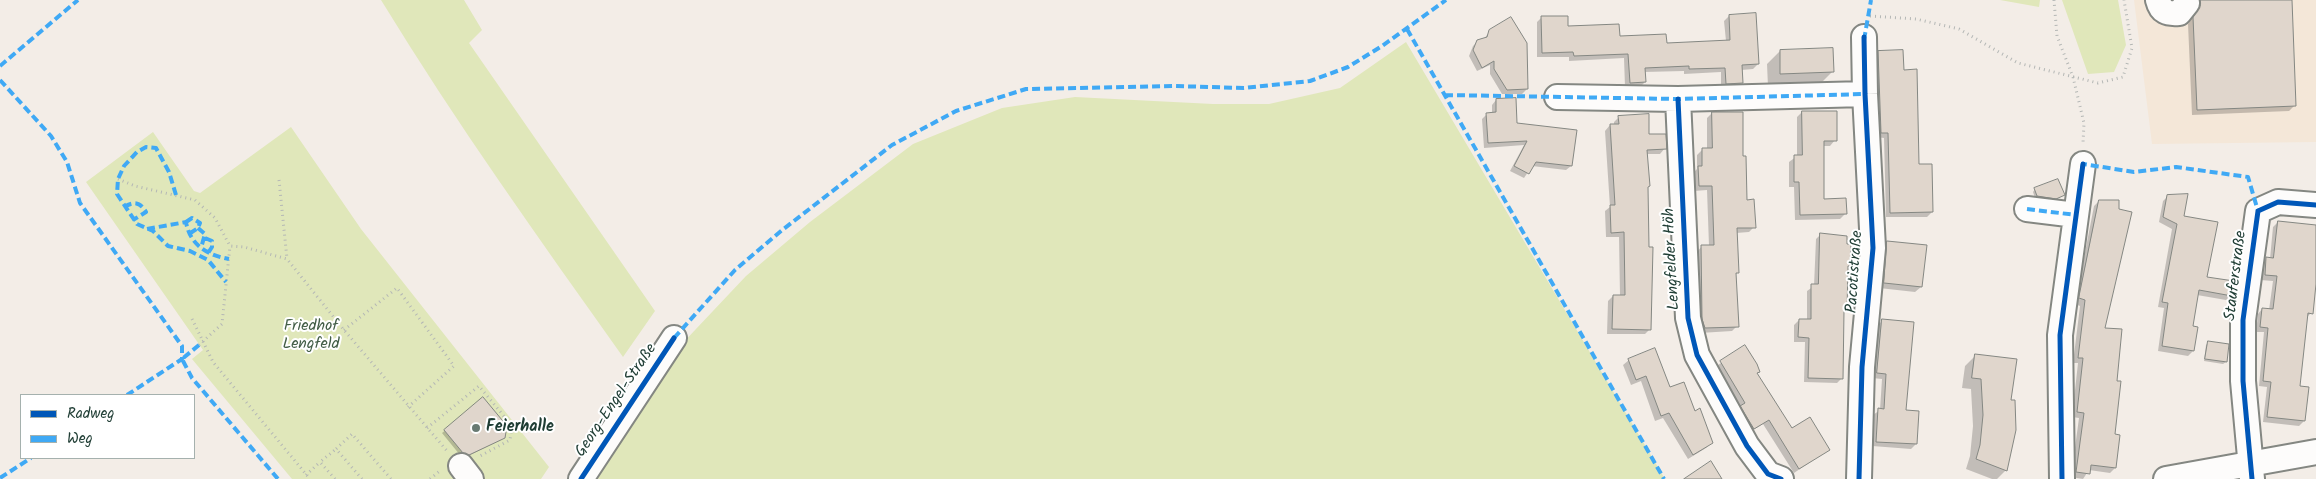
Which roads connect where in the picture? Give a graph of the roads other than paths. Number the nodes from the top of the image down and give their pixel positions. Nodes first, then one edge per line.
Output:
1 (2158, 0) edge
2 (2186, 0) edge
3 (1867, 27) road end
4 (1865, 94) junction
5 (1557, 97) dead end
6 (1678, 99) junction
7 (2083, 164) road end
8 (2316, 204) edge
9 (2027, 209) dead end
10 (2076, 215) junction
11 (674, 338) dead end
12 (2316, 452) edge
13 (2251, 471) edge
14 (581, 479) edge
15 (1781, 479) edge
16 (1859, 479) edge
17 (2062, 479) edge
18 (2166, 479) edge

1 - 2 street
3 - 4 street, Pacotistraße
4 - 6 street
4 - 16 street, Pacotistraße
5 - 6 street
6 - 15 street, Lengfelder Höh
7 - 10 street
8 - 13 street, Stauferstraße
9 - 10 street
10 - 17 street
11 - 14 street, Georg-Engel-Straße
12 - 13 street
13 - 18 street

